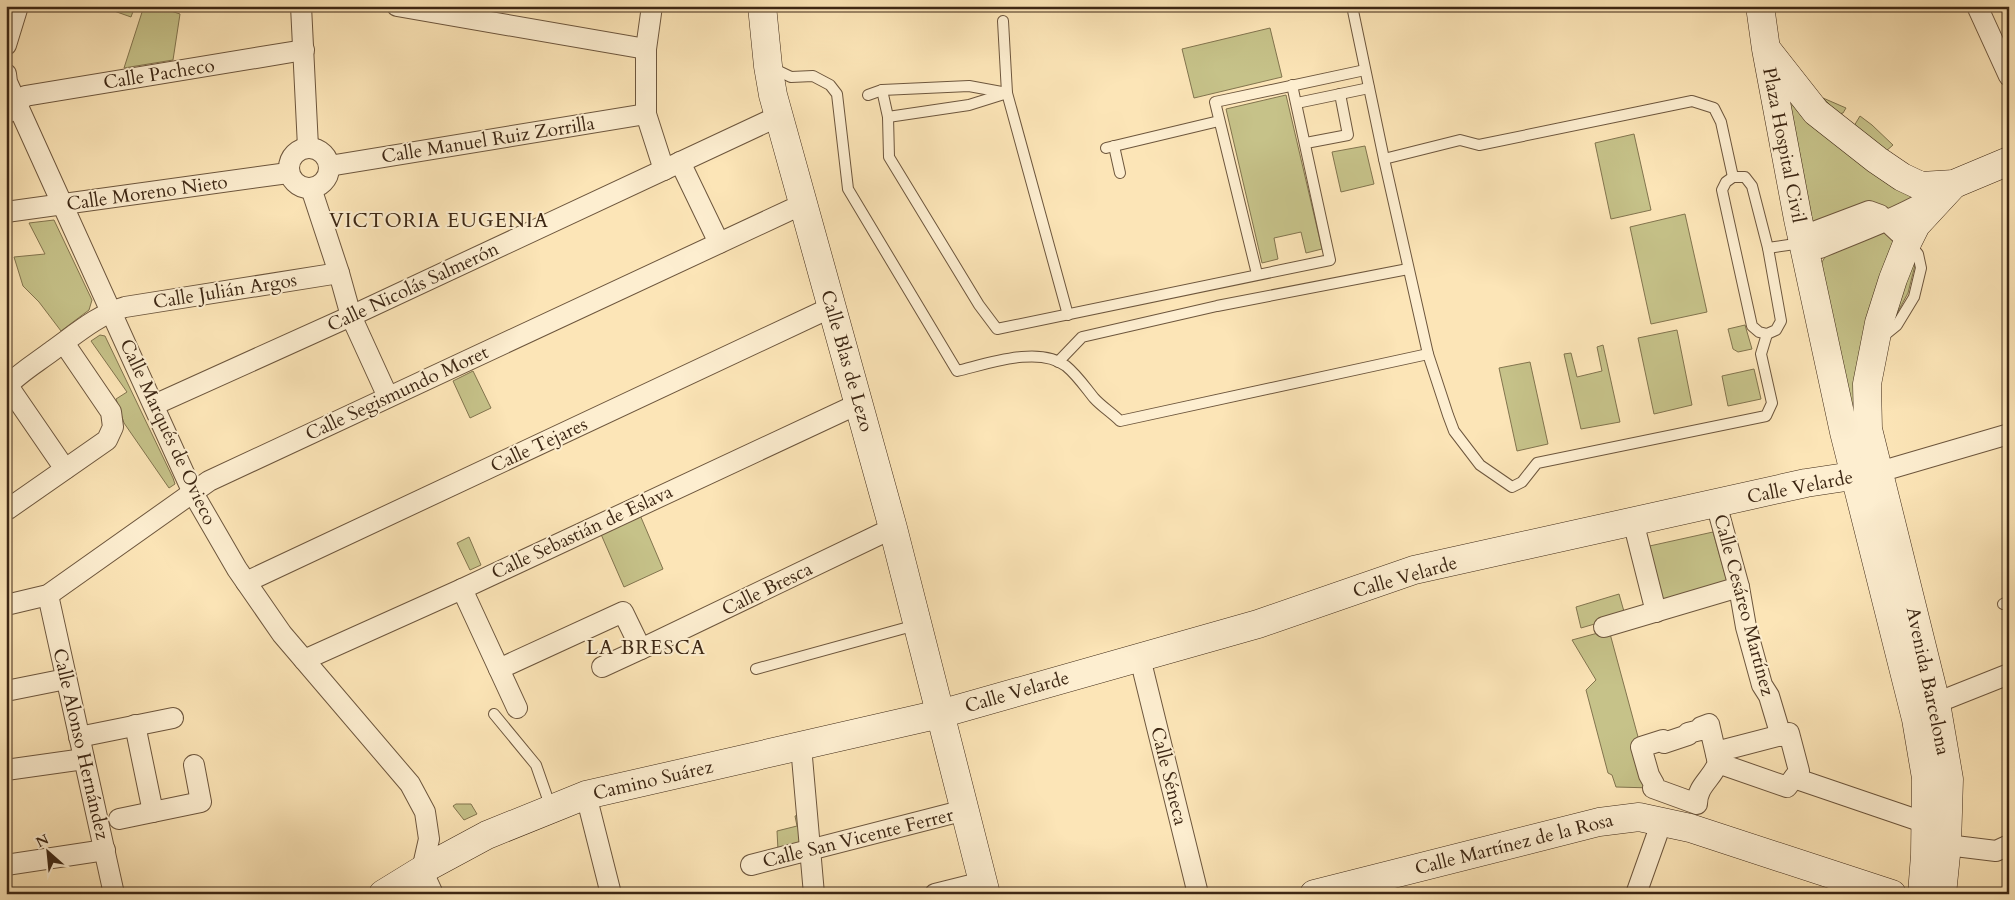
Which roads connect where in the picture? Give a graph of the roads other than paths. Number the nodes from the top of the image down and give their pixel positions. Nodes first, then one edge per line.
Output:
1 (18, 6) edge
2 (301, 6) edge
3 (397, 6) edge
4 (652, 6) edge
5 (762, 6) edge
6 (1352, 6) edge
7 (1742, 6) edge
8 (1760, 6) edge
9 (1977, 6) edge
10 (1004, 21) dead end
11 (6, 45) edge
12 (646, 49) junction
13 (1766, 49) junction
14 (304, 50) junction
15 (2004, 53) edge
16 (768, 66) junction
17 (1365, 70) junction
18 (6, 74) edge
19 (2009, 76) edge
20 (1292, 85) junction
21 (1369, 88) junction
22 (882, 90) junction
23 (1008, 93) junction
24 (1340, 94) junction
25 (868, 95) dead end
26 (1297, 103) junction
27 (12, 108) edge
28 (646, 114) junction
29 (779, 116) junction
30 (888, 117) junction
31 (1219, 121) junction
32 (1306, 144) junction
33 (308, 147) junction
34 (1384, 158) junction
35 (2009, 161) edge
36 (329, 166) junction
37 (672, 166) junction
38 (288, 173) junction
39 (1120, 173) dead end
40 (1733, 177) junction
41 (1954, 184) junction
42 (311, 188) junction
43 (804, 204) junction
44 (63, 205) junction
45 (6, 212) edge
46 (1885, 220) junction
47 (1908, 241) junction
48 (718, 243) junction
49 (1803, 243) junction
50 (1768, 248) junction
51 (1408, 269) junction
52 (339, 273) junction
53 (1257, 274) junction
54 (832, 307) junction
55 (111, 311) junction
56 (1068, 315) junction
57 (350, 316) junction
58 (1767, 334) junction
59 (64, 343) junction
60 (1428, 354) junction
61 (1058, 362) junction
62 (11, 380) edge
63 (388, 396) junction
64 (860, 403) junction
65 (154, 405) junction
66 (2009, 434) edge
67 (66, 469) junction
68 (1866, 474) junction
69 (193, 493) junction
70 (1716, 503) junction
71 (6, 506) edge
72 (1634, 521) junction
73 (893, 528) junction
74 (246, 582) junction
75 (1739, 587) junction
76 (462, 589) junction
77 (48, 595) junction
78 (6, 604) edge
79 (1656, 612) junction
80 (918, 624) junction
81 (1604, 627) dead end
82 (641, 649) junction
83 (1140, 658) junction
84 (304, 660) junction
85 (602, 667) dead end
86 (499, 669) junction
87 (756, 669) dead end
88 (2009, 674) edge
89 (66, 679) junction
90 (6, 691) edge
91 (1936, 704) junction
92 (517, 708) dead end
93 (494, 714) dead end
94 (940, 714) junction
95 (173, 718) dead end
96 (135, 725) junction
97 (1781, 736) junction
98 (79, 738) junction
99 (801, 746) junction
100 (84, 759) junction
101 (194, 765) dead end
102 (6, 770) edge
103 (1794, 778) junction
104 (586, 795) junction
105 (551, 809) junction
106 (965, 810) junction
107 (153, 812) junction
108 (119, 819) dead end
109 (1662, 822) junction
110 (1926, 823) junction
111 (1947, 845) junction
112 (2009, 845) edge
113 (105, 850) junction
114 (811, 850) junction
115 (6, 865) edge
116 (751, 865) dead end
117 (428, 882) edge
118 (984, 888) edge
119 (114, 894) edge
120 (383, 894) edge
121 (611, 894) edge
122 (814, 894) edge
123 (935, 894) edge
124 (1198, 894) edge
125 (1314, 894) edge
126 (1636, 894) edge
127 (1892, 894) edge
128 (1922, 894) edge
129 (1942, 894) edge

1 - 11 street
2 - 14 street
3 - 12 street
4 - 12 street
5 - 16 main road, Calle Blas de Lezo
6 - 17 lane
7 - 13 main road
8 - 13 main road
9 - 15 street
10 - 23 lane
12 - 28 street
13 - 41 main road, Plaza Hospital Civil
13 - 49 main road, Plaza Hospital Civil
14 - 27 street, Calle Pacheco
14 - 33 street
15 - 19 street
16 - 29 main road, Calle Blas de Lezo
16 - 61 lane
17 - 20 lane
17 - 21 lane
18 - 27 street, Calle Marqués de Ovieco
20 - 26 lane
20 - 31 lane
21 - 24 lane
21 - 34 lane
22 - 23 lane
22 - 25 lane
22 - 30 lane
23 - 30 lane
23 - 56 lane
24 - 26 lane
24 - 32 lane
26 - 32 lane
27 - 44 street, Calle Marqués de Ovieco
28 - 36 street, Calle Manuel Ruiz Zorrilla
28 - 37 street
29 - 37 street, Calle Nicolás Salmerón
29 - 43 main road, Calle Blas de Lezo
30 - 56 lane
31 - 39 lane
31 - 53 lane
32 - 53 lane
33 - 36 street
33 - 38 street
34 - 40 lane
34 - 51 lane
35 - 41 main road
36 - 42 street
37 - 48 street
37 - 57 street, Calle Nicolás Salmerón
38 - 42 street
38 - 44 street, Calle Moreno Nieto
40 - 50 lane
40 - 58 lane
41 - 46 street, Plaza Hospital Civil
41 - 47 main road
42 - 52 street
43 - 48 street, Calle Segismundo Moret
43 - 54 main road, Calle Blas de Lezo
44 - 45 street, Calle Moreno Nieto
44 - 55 street, Calle Marqués de Ovieco
46 - 47 street
46 - 49 street, Plaza Hospital Civil
47 - 68 main road
48 - 63 street, Calle Segismundo Moret
49 - 50 lane
49 - 68 main road, Plaza Hospital Civil
50 - 58 lane
51 - 60 lane
51 - 61 lane
52 - 55 street, Calle Julián Argos
52 - 57 street
53 - 56 lane
54 - 64 main road, Calle Blas de Lezo
54 - 74 street, Calle Tejares
55 - 59 street, Calle Julián Argos
55 - 65 street, Calle Marqués de Ovieco
57 - 63 street
57 - 65 street, Calle Nicolás Salmerón
58 - 60 lane
59 - 62 street, Calle Julián Argos
59 - 67 street
60 - 61 lane
62 - 67 street
63 - 69 street, Calle Segismundo Moret
64 - 73 main road, Calle Blas de Lezo
64 - 76 street, Calle Sebastián de Eslava
65 - 69 street, Calle Marqués de Ovieco
66 - 68 street
67 - 71 street
68 - 70 main road, Calle Velarde
68 - 91 main road, Avenida Barcelona
68 - 110 main road, Avenida Barcelona
69 - 74 street, Calle Marqués de Ovieco
69 - 77 street, Calle Segismundo Moret
70 - 72 main road, Calle Velarde
70 - 75 street, Calle Cesáreo Martínez
72 - 79 street
72 - 83 main road, Calle Velarde
73 - 80 main road, Calle Blas de Lezo
73 - 82 street, Calle Bresca
74 - 84 street, Calle Marqués de Ovieco
75 - 79 street
75 - 97 street, Calle Cesáreo Martínez
76 - 84 street, Calle Sebastián de Eslava
76 - 86 street
77 - 78 street, Calle Segismundo Moret
77 - 89 street, Calle Alonso Hernández
79 - 81 street
80 - 87 lane
80 - 94 main road, Calle Blas de Lezo
82 - 85 street, Calle Bresca
82 - 86 street
83 - 94 main road, Calle Velarde
83 - 124 street, Calle Séneca
84 - 117 street, Calle Marqués de Ovieco
86 - 92 street
88 - 91 street
89 - 90 street
89 - 98 street, Calle Alonso Hernández
91 - 111 main road, Avenida Barcelona
93 - 105 lane
94 - 99 main road, Camino Suárez
94 - 106 main road, Calle Blas de Lezo
95 - 96 street
96 - 98 street
96 - 107 street
97 - 103 street
97 - 103 street
98 - 100 street, Calle Alonso Hernández
99 - 104 main road, Camino Suárez
99 - 114 street
100 - 102 street
100 - 113 street, Calle Alonso Hernández
101 - 107 street
103 - 110 street
104 - 105 main road, Camino Suárez
104 - 121 street
105 - 117 main road, Camino Suárez
106 - 114 street, Calle San Vicente Ferrer
106 - 118 main road, Calle Blas de Lezo
107 - 108 street
109 - 125 main road, Calle Martínez de la Rosa
109 - 126 street
109 - 127 main road, Calle Martínez de la Rosa
110 - 128 main road, Avenida Barcelona
111 - 112 street
111 - 129 main road, Avenida Barcelona
113 - 115 street
113 - 119 street, Calle Alonso Hernández
114 - 116 street, Calle San Vicente Ferrer
114 - 122 street
117 - 120 main road, Camino Suárez
118 - 123 street

